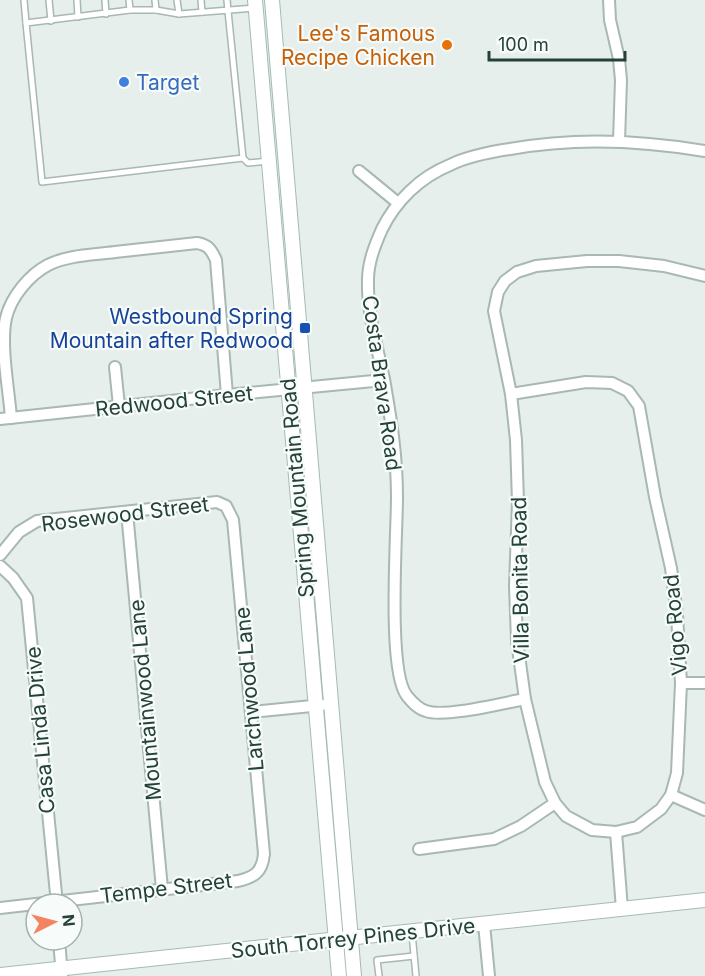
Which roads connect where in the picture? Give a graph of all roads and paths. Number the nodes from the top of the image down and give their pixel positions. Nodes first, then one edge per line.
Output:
1 (24, 0) edge
2 (49, 0) edge
3 (77, 0) edge
4 (105, 0) edge
5 (129, 0) edge
6 (155, 0) edge
7 (177, 0) edge
8 (201, 0) edge
9 (227, 0) edge
10 (272, 0) edge
11 (609, 0) edge
12 (255, 4) edge
13 (130, 10) junction
14 (156, 10) junction
15 (228, 11) junction
16 (202, 12) junction
17 (106, 14) junction
18 (179, 14) junction
19 (78, 17) junction
20 (51, 21) junction
21 (26, 23) junction
22 (260, 68) junction
23 (279, 93) junction
24 (619, 141) junction
25 (705, 151) edge
26 (243, 158) junction
27 (268, 161) junction
28 (359, 171) dead end
29 (398, 203) junction
30 (290, 221) junction
31 (705, 276) edge
32 (115, 367) dead end
33 (384, 380) junction
34 (304, 387) junction
35 (288, 389) junction
36 (511, 394) junction
37 (227, 395) junction
38 (119, 406) junction
39 (6, 419) edge
40 (226, 506) joint
41 (128, 512) junction
42 (0, 555) edge
43 (0, 566) edge
44 (681, 683) junction
45 (705, 683) edge
46 (525, 699) junction
47 (331, 704) junction
48 (315, 706) junction
49 (251, 712) junction
50 (671, 795) junction
51 (555, 803) junction
52 (705, 810) edge
53 (616, 832) junction
54 (419, 849) dead end
55 (258, 872) joint
56 (162, 889) junction
57 (56, 892) edge
58 (84, 899) edge
59 (705, 900) edge
60 (24, 905) edge
61 (0, 908) edge
62 (622, 909) junction
63 (484, 924) junction
64 (412, 931) junction
65 (351, 938) junction
66 (336, 940) junction
67 (60, 952) edge
68 (414, 956) junction
69 (62, 972) edge
70 (0, 975) edge
71 (339, 976) edge
72 (354, 976) edge
73 (379, 976) edge
74 (416, 976) edge
75 (489, 976) edge

1 - 21 lane
2 - 20 lane
3 - 19 lane
4 - 17 lane
5 - 13 lane
6 - 14 lane
7 - 18 lane
8 - 16 lane
9 - 15 lane
10 - 23 main road, Spring Mountain Road
11 - 24 street
12 - 15 lane
12 - 22 main road, Spring Mountain Road
13 - 14 lane
13 - 17 lane
14 - 18 lane
15 - 16 lane
15 - 26 lane
16 - 18 lane
17 - 19 lane
19 - 20 lane
20 - 21 lane
21 - 26 lane
22 - 23 main road
22 - 27 main road, Spring Mountain Road
23 - 30 main road, Spring Mountain Road
24 - 25 street, Costa Brava Road
24 - 29 street, Costa Brava Road
26 - 27 lane
27 - 30 main road
27 - 35 main road, Spring Mountain Road
28 - 29 street
29 - 33 street, Costa Brava Road
30 - 34 main road, Spring Mountain Road
31 - 36 street, Villa Bonita Road
32 - 38 street
33 - 34 street, Redwood Street
33 - 46 street, Costa Brava Road
34 - 35 street, Redwood Street
34 - 47 main road, Spring Mountain Road
35 - 37 street, Redwood Street
35 - 48 main road, Spring Mountain Road
36 - 44 street, Vigo Road
36 - 46 street, Villa Bonita Road
37 - 38 street, Redwood Street
37 - 39 street
38 - 39 street, Redwood Street
40 - 41 street, Rosewood Street
40 - 49 street, Larchwood Lane
41 - 42 street, Rosewood Street
41 - 56 street, Mountainwood Lane
43 - 57 street, Casa Linda Drive
44 - 45 street
44 - 50 street, Vigo Road
46 - 51 street, Villa Bonita Road
47 - 48 street
47 - 65 main road, Spring Mountain Road
48 - 49 street
48 - 66 main road, Spring Mountain Road
49 - 55 street, Larchwood Lane
50 - 52 street
50 - 53 street
51 - 53 street, Villa Bonita Road
51 - 54 street
53 - 62 street
55 - 56 street, Tempe Street
56 - 58 street, Tempe Street
59 - 62 main road, South Torrey Pines Drive
60 - 61 street, Tempe Street
62 - 63 main road, South Torrey Pines Drive
63 - 64 main road, South Torrey Pines Drive
63 - 75 street
64 - 65 main road, South Torrey Pines Drive
64 - 68 lane
65 - 66 main road, South Torrey Pines Drive
65 - 72 main road, Spring Mountain Road
66 - 69 main road, South Torrey Pines Drive
66 - 71 main road, Spring Mountain Road
67 - 69 street
68 - 73 lane
68 - 74 lane
69 - 70 main road, South Torrey Pines Drive

